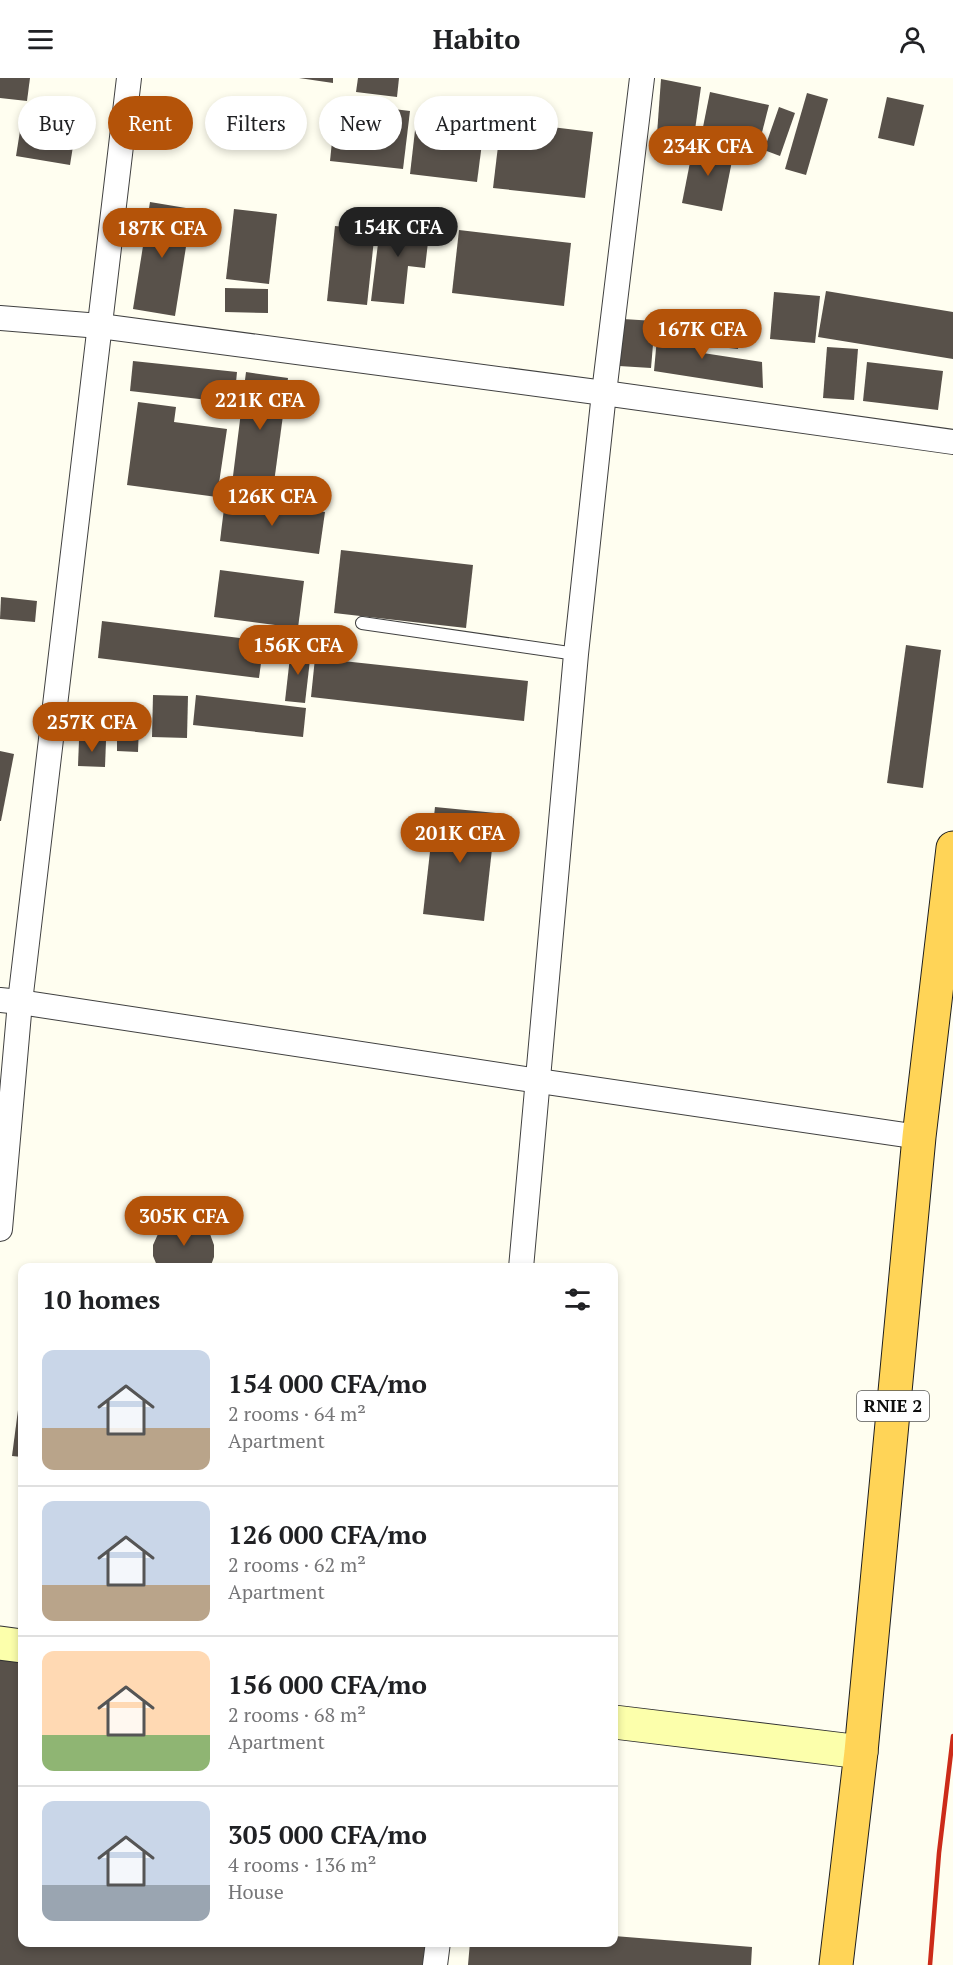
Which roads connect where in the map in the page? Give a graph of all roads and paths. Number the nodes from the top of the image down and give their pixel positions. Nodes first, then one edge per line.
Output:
1 (129, 78) edge
2 (642, 78) edge
3 (0, 318) edge
4 (100, 326) junction
5 (604, 393) junction
6 (953, 442) edge
7 (362, 623) dead end
8 (576, 654) junction
9 (953, 848) edge
10 (10, 1001) edge
11 (7, 1080) edge
12 (539, 1081) junction
13 (919, 1137) junction
14 (0, 1229) edge
15 (521, 1263) edge
16 (0, 1643) edge
17 (18, 1645) edge
18 (618, 1722) edge
19 (861, 1752) junction
20 (437, 1947) edge
21 (435, 1965) edge
22 (836, 1965) edge

1 - 4 street
2 - 5 street
3 - 4 street
4 - 5 street
4 - 10 street
5 - 6 street
5 - 8 street
7 - 8 lane
8 - 12 street
9 - 13 highway, RNIE 2
10 - 11 street
10 - 12 street
11 - 14 street
12 - 13 street
12 - 15 street
13 - 19 highway, RNIE 2
16 - 17 main road
18 - 19 main road
19 - 22 highway, RNIE 2
20 - 21 street

